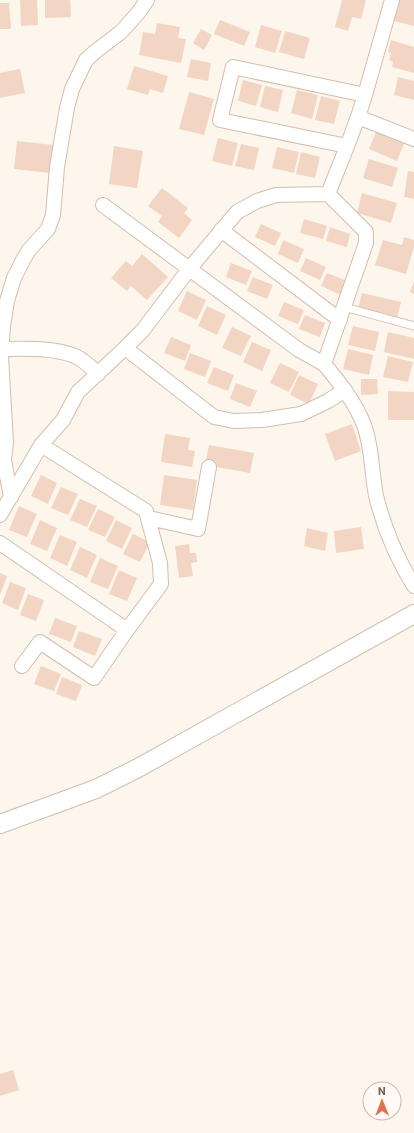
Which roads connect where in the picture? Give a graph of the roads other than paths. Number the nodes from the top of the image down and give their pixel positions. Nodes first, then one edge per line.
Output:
1 (147, 0) edge
2 (392, 0) edge
3 (365, 95) junction
4 (358, 117) junction
5 (414, 139) edge
6 (348, 146) junction
7 (328, 194) junction
8 (103, 205) dead end
9 (221, 230) junction
10 (190, 268) junction
11 (342, 314) junction
12 (414, 326) edge
13 (125, 348) junction
14 (0, 349) edge
15 (324, 364) junction
16 (98, 374) junction
17 (345, 390) junction
18 (41, 445) junction
19 (2, 460) edge
20 (209, 467) dead end
21 (11, 498) junction
22 (0, 515) edge
23 (149, 518) junction
24 (0, 544) edge
25 (414, 586) edge
26 (414, 614) edge
27 (127, 630) junction
28 (22, 666) dead end
29 (0, 824) edge

1 - 14 street
2 - 3 street
3 - 4 street
3 - 6 street
4 - 5 street
4 - 6 street
6 - 7 street
7 - 9 street
7 - 11 street
8 - 10 street
9 - 10 street
9 - 11 street
10 - 13 street
10 - 15 street
11 - 12 lane
11 - 15 street
13 - 16 street
13 - 17 street
14 - 16 street
14 - 19 street
15 - 17 street
16 - 18 street
17 - 25 street
18 - 21 street
18 - 23 street
19 - 21 street
20 - 23 street
21 - 22 street
23 - 27 street
24 - 27 street
26 - 29 street
27 - 28 street

